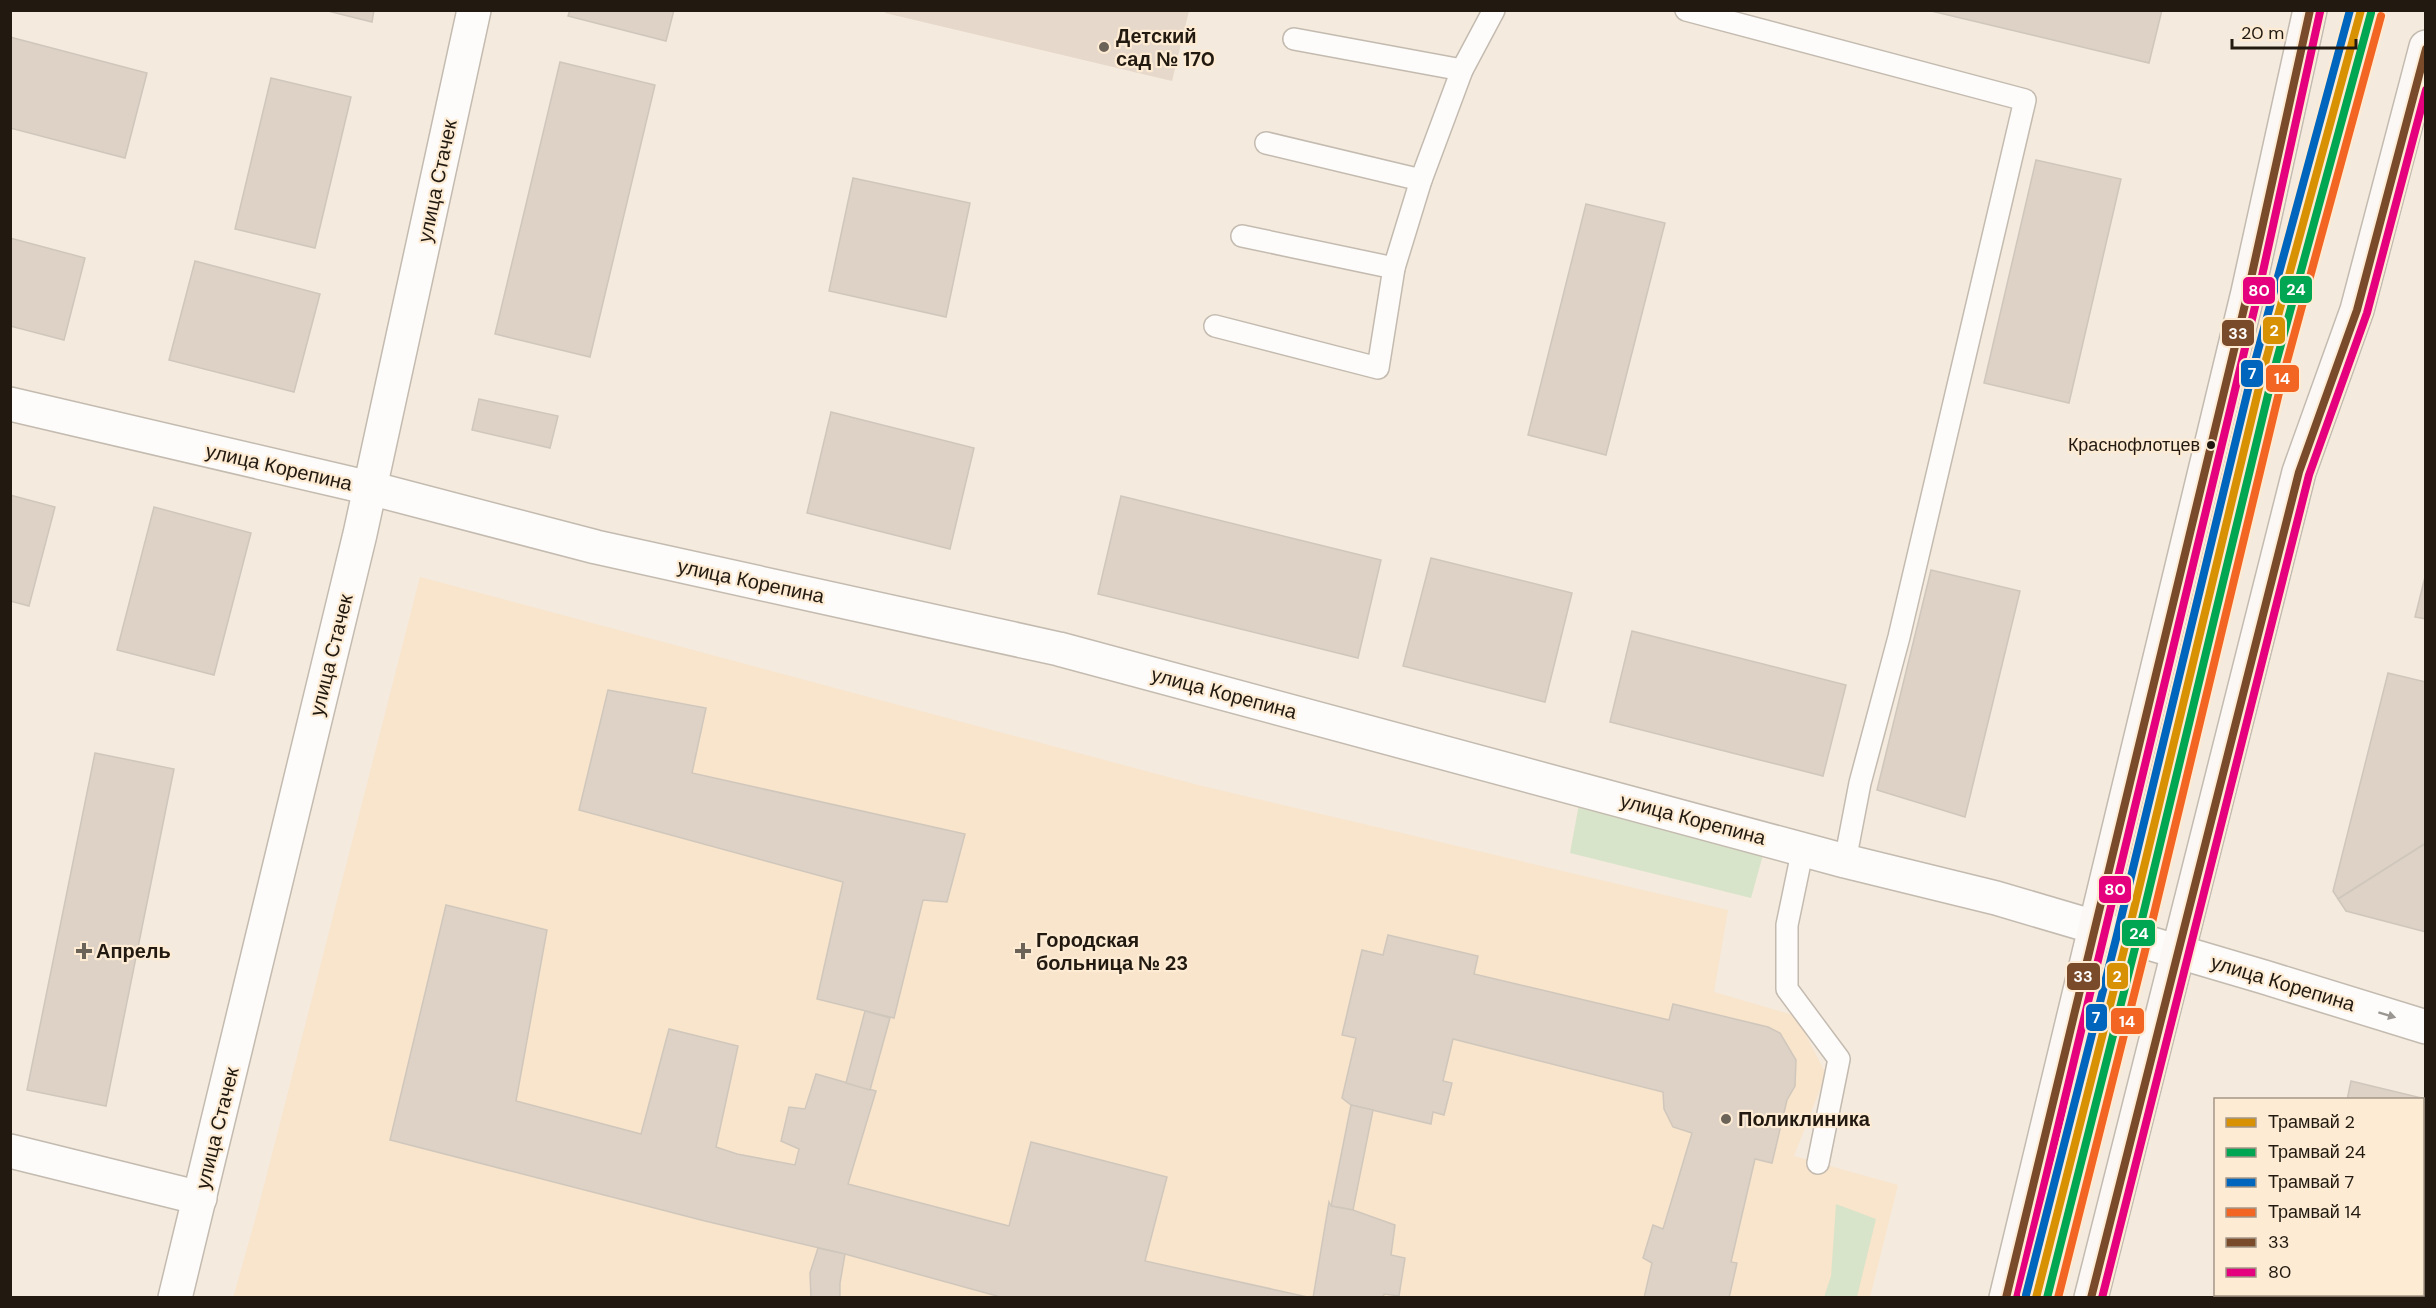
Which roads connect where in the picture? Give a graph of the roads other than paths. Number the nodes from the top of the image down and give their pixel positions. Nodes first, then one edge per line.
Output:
1 (474, 10) edge
2 (1494, 10) edge
3 (1686, 10) edge
4 (2310, 10) edge
5 (1294, 39) dead end
6 (2426, 47) edge
7 (1462, 70) junction
8 (1266, 143) dead end
9 (1421, 180) junction
10 (1242, 236) dead end
11 (1394, 268) junction
12 (1215, 326) dead end
13 (10, 404) edge
14 (370, 488) junction
15 (1803, 848) junction
16 (1845, 861) junction
17 (2097, 928) junction
18 (2164, 948) junction
19 (2426, 1027) edge
20 (10, 1151) edge
21 (1818, 1163) dead end
22 (200, 1198) junction
23 (175, 1298) edge
24 (2006, 1298) edge
25 (2091, 1298) edge

1 - 14 street, улица Стачек
2 - 7 lane
3 - 16 lane
4 - 17 main road
5 - 7 lane
6 - 18 main road
7 - 9 lane
8 - 9 lane
9 - 11 lane
10 - 11 lane
11 - 12 lane
13 - 14 street, улица Корепина
14 - 15 street, улица Корепина
14 - 22 street, улица Стачек
15 - 16 street, улица Корепина
15 - 21 lane
16 - 17 street, улица Корепина
17 - 18 street, улица Корепина
17 - 24 main road
18 -> 19 street, улица Корепина
18 - 25 main road
20 - 22 street
22 - 23 street, улица Стачек

